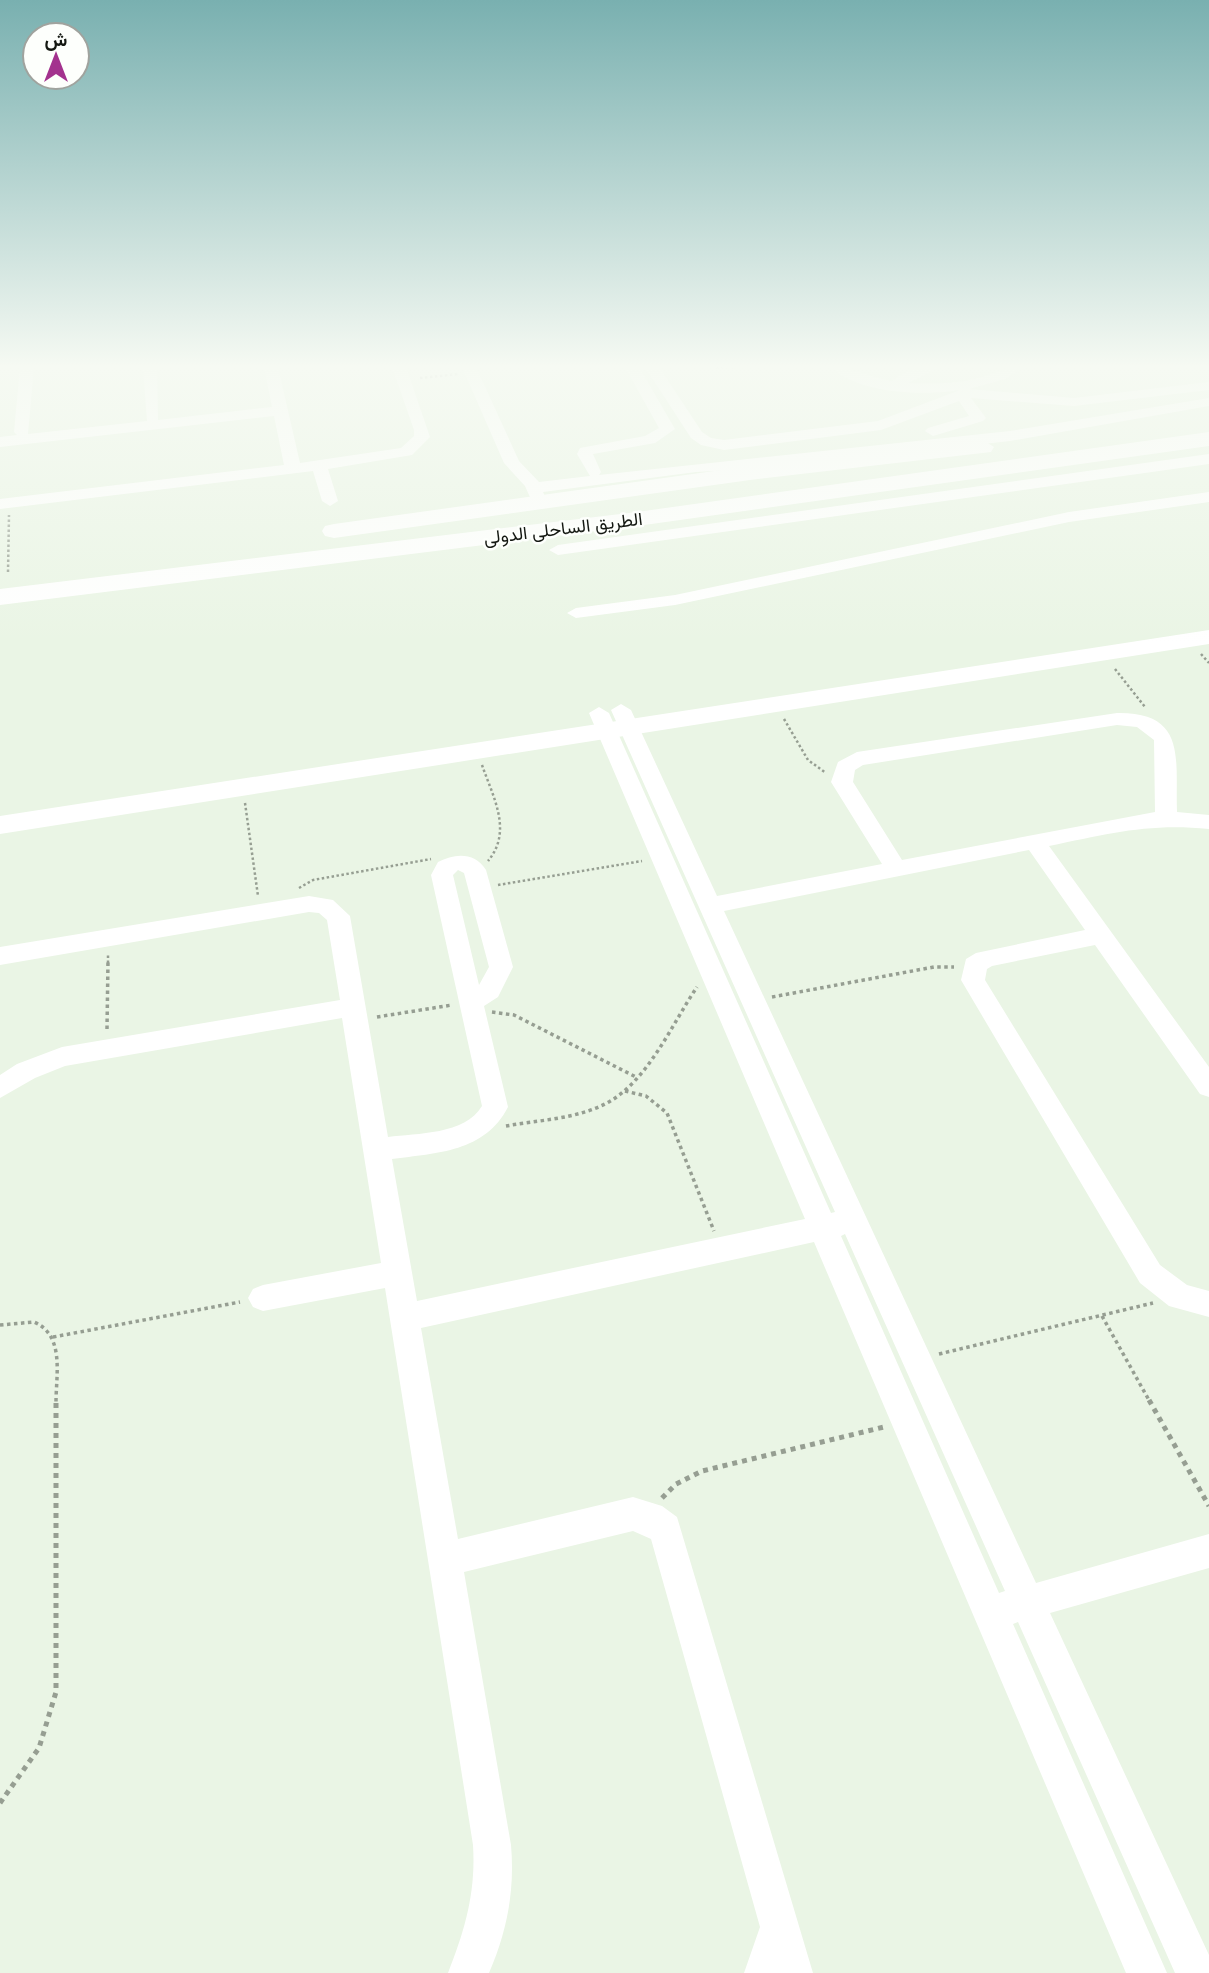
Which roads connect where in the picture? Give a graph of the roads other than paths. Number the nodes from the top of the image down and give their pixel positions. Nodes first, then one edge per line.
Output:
1 (291, 459) edge
2 (374, 459) edge
3 (510, 459) edge
4 (587, 459) edge
5 (767, 459) edge
6 (802, 459) edge
7 (868, 459) edge
8 (1065, 459) edge
9 (1209, 459) edge
10 (757, 464) junction
11 (319, 466) junction
12 (696, 467) junction
13 (293, 469) junction
14 (593, 472) junction
15 (534, 490) junction
16 (1209, 496) edge
17 (330, 501) dead end
18 (5, 503) edge
19 (312, 534) dead end
20 (558, 550) dead end
21 (0, 597) edge
22 (576, 613) dead end
23 (1209, 621) edge
24 (1209, 637) edge
25 (614, 720) junction
26 (0, 806) edge
27 (1166, 818) junction
28 (1209, 822) edge
29 (0, 825) edge
30 (1034, 841) junction
31 (896, 869) junction
32 (710, 906) junction
33 (1100, 935) junction
34 (0, 956) edge
35 (473, 1009) junction
36 (355, 1014) junction
37 (1209, 1087) edge
38 (0, 1088) edge
39 (379, 1150) junction
40 (853, 1221) junction
41 (822, 1227) junction
42 (397, 1273) junction
43 (263, 1298) road end
44 (1209, 1304) edge
45 (403, 1318) junction
46 (1209, 1551) edge
47 (443, 1560) junction
48 (1027, 1602) junction
49 (990, 1613) junction
50 (780, 1927) junction
51 (468, 1973) edge
52 (764, 1973) edge
53 (793, 1973) edge
54 (1147, 1973) edge
55 (1196, 1973) edge

1 - 13 street
2 - 11 street
3 - 15 street
4 - 14 street
5 - 10 street
6 - 10 street
7 - 15 highway, الطريق الساحلى الدولى
8 - 21 highway, الطريق الساحلى الدولى
9 - 20 street
10 - 12 street
11 - 13 street
11 - 17 street
12 - 14 street
12 - 15 street
13 - 18 street
14 - 15 street
15 - 19 highway, الطريق الساحلى الدولى
16 - 22 street
23 - 25 main road
24 - 25 main road
25 - 26 main road
25 - 29 main road
25 - 32 street
25 - 41 street
27 - 28 street
27 - 30 street
27 - 31 street
30 - 31 street
30 - 33 street
31 - 32 street
32 - 40 street
33 - 37 street
33 - 44 street
34 - 36 street
35 - 35 street
35 - 39 street
36 - 38 street
36 - 39 street
39 - 42 street
40 - 41 street
40 - 48 street
41 - 45 street
41 - 49 street
42 - 43 street
42 - 45 street
45 - 47 street
46 - 48 street
47 - 50 street
47 - 51 street
48 - 49 street
48 - 55 street
49 - 54 street
50 - 52 street
50 - 53 street

